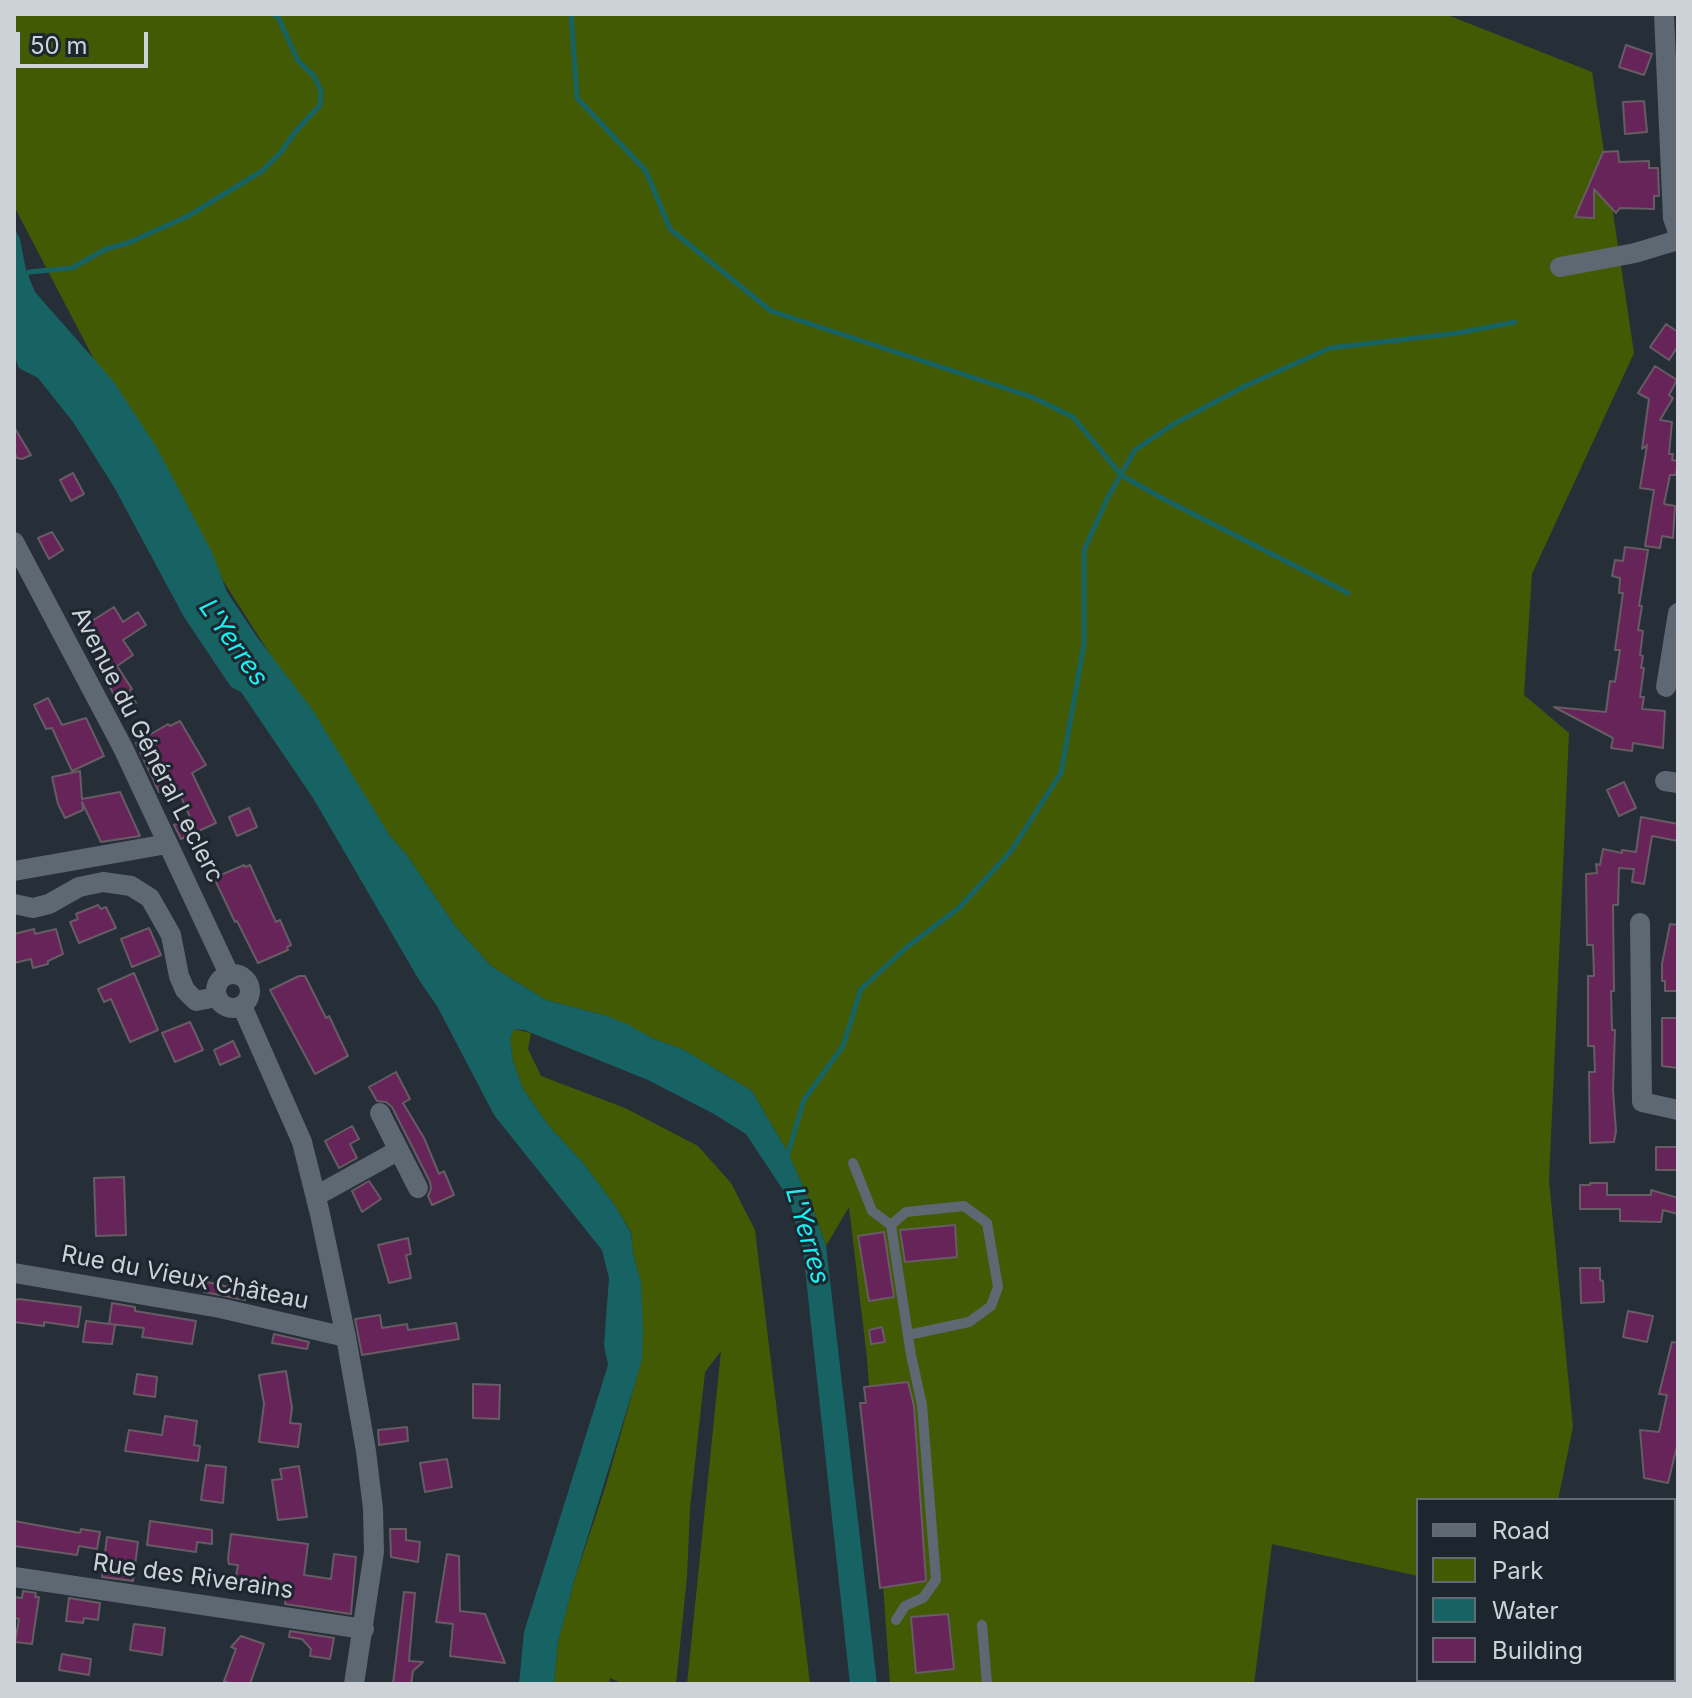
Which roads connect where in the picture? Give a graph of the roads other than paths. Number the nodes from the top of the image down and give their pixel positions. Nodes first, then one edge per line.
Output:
1 (1664, 14) edge
2 (1678, 232) edge
3 (1678, 240) edge
4 (1560, 267) dead end
5 (14, 542) edge
6 (1678, 613) edge
7 (1666, 687) dead end
8 (167, 844) junction
9 (14, 871) edge
10 (14, 904) edge
11 (1640, 923) dead end
12 (229, 974) junction
13 (217, 997) junction
14 (242, 1006) junction
15 (1678, 1110) edge
16 (380, 1113) dead end
17 (399, 1150) junction
18 (853, 1163) dead end
19 (418, 1188) dead end
20 (316, 1196) junction
21 (891, 1225) junction
22 (14, 1273) edge
23 (908, 1335) junction
24 (346, 1337) junction
25 (14, 1577) edge
26 (896, 1620) dead end
27 (982, 1625) dead end
28 (364, 1629) junction
29 (354, 1684) edge
30 (987, 1684) edge

1 - 2 street
3 - 4 street
5 - 8 street, Avenue du Général Leclerc
6 - 7 street
8 - 9 street
8 - 12 street, Avenue du Général Leclerc
10 - 13 street
11 - 15 street
12 - 13 street
12 - 14 street, Avenue du Général Leclerc
13 - 14 street
14 - 20 street, Avenue du Général Leclerc
16 - 17 street
17 - 19 street
17 - 20 street
18 - 21 lane
20 - 24 street, Avenue du Général Leclerc
21 - 23 lane
21 - 23 lane
22 - 24 street, Rue du Vieux Château
23 - 26 lane
24 - 28 street, Avenue du Général Leclerc
25 - 28 street, Rue des Riverains
27 - 30 lane
28 - 29 street, Avenue du Général Leclerc

